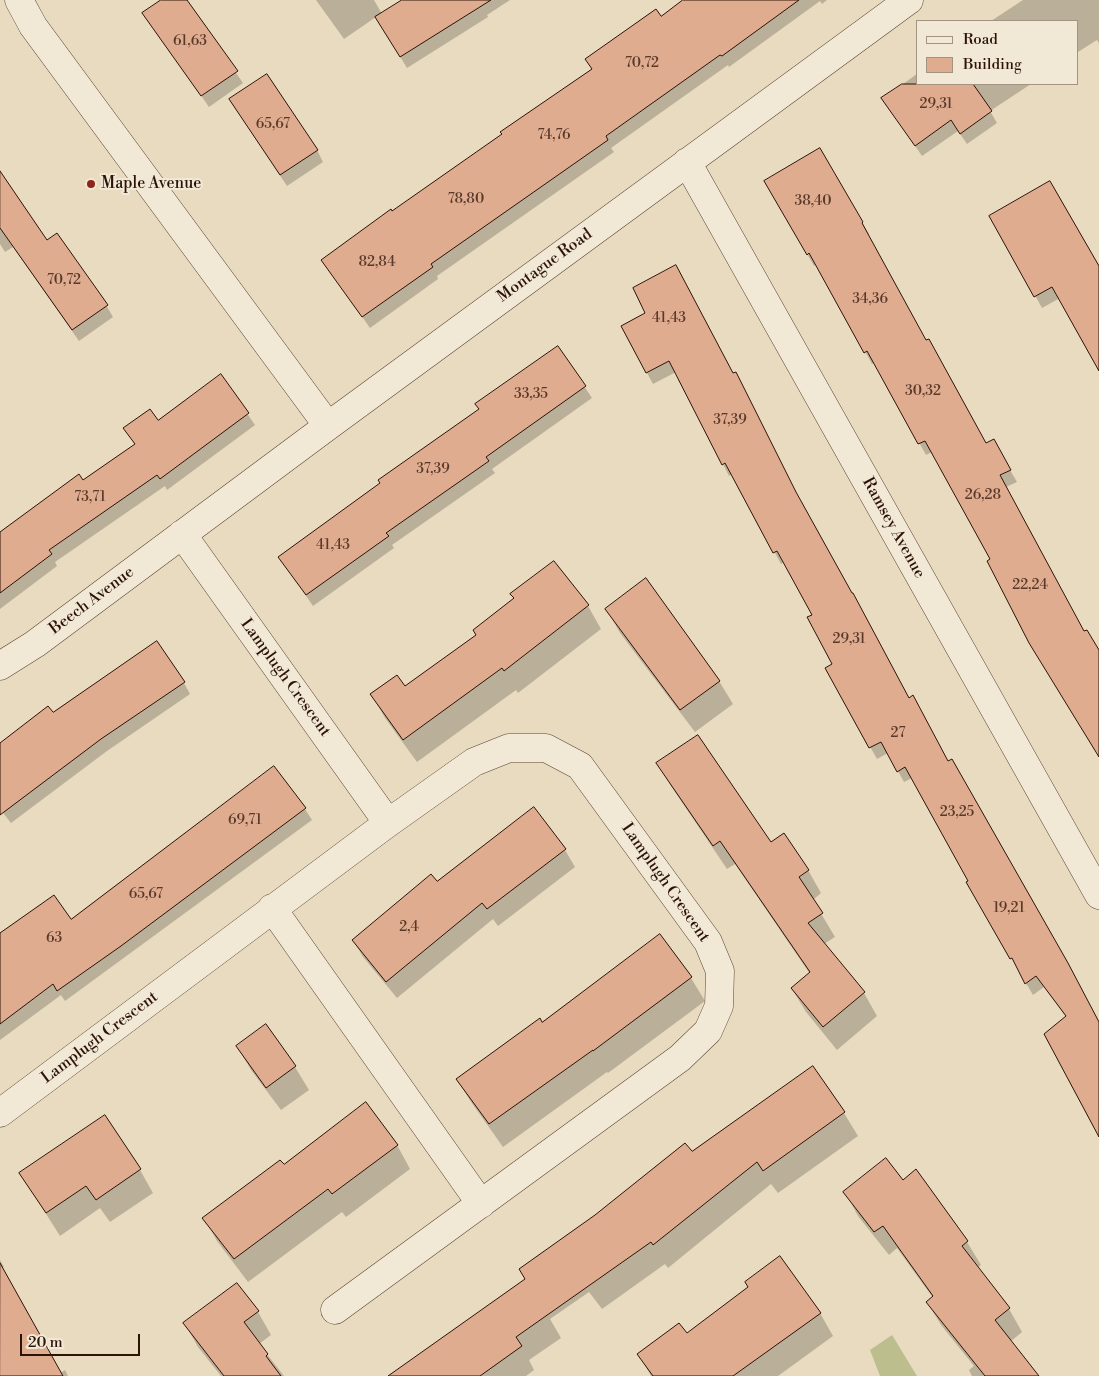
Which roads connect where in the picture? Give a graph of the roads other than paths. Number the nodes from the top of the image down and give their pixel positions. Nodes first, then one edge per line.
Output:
1 (19, 0) edge
2 (909, 0) edge
3 (686, 162) junction
4 (328, 426) junction
5 (182, 534) junction
6 (0, 666) edge
7 (388, 823) junction
8 (1099, 894) edge
9 (272, 908) junction
10 (0, 1113) edge
11 (481, 1204) junction
12 (334, 1310) dead end

1 - 4 street
2 - 3 street, Montague Road
3 - 4 street, Montague Road
3 - 8 street, Ramsey Avenue
4 - 5 street, Montague Road
5 - 6 street, Beech Avenue
5 - 7 street, Lamplugh Crescent
7 - 9 street, Lamplugh Crescent
7 - 11 street, Lamplugh Crescent
9 - 10 street, Lamplugh Crescent
9 - 11 street
11 - 12 street, Lamplugh Crescent

